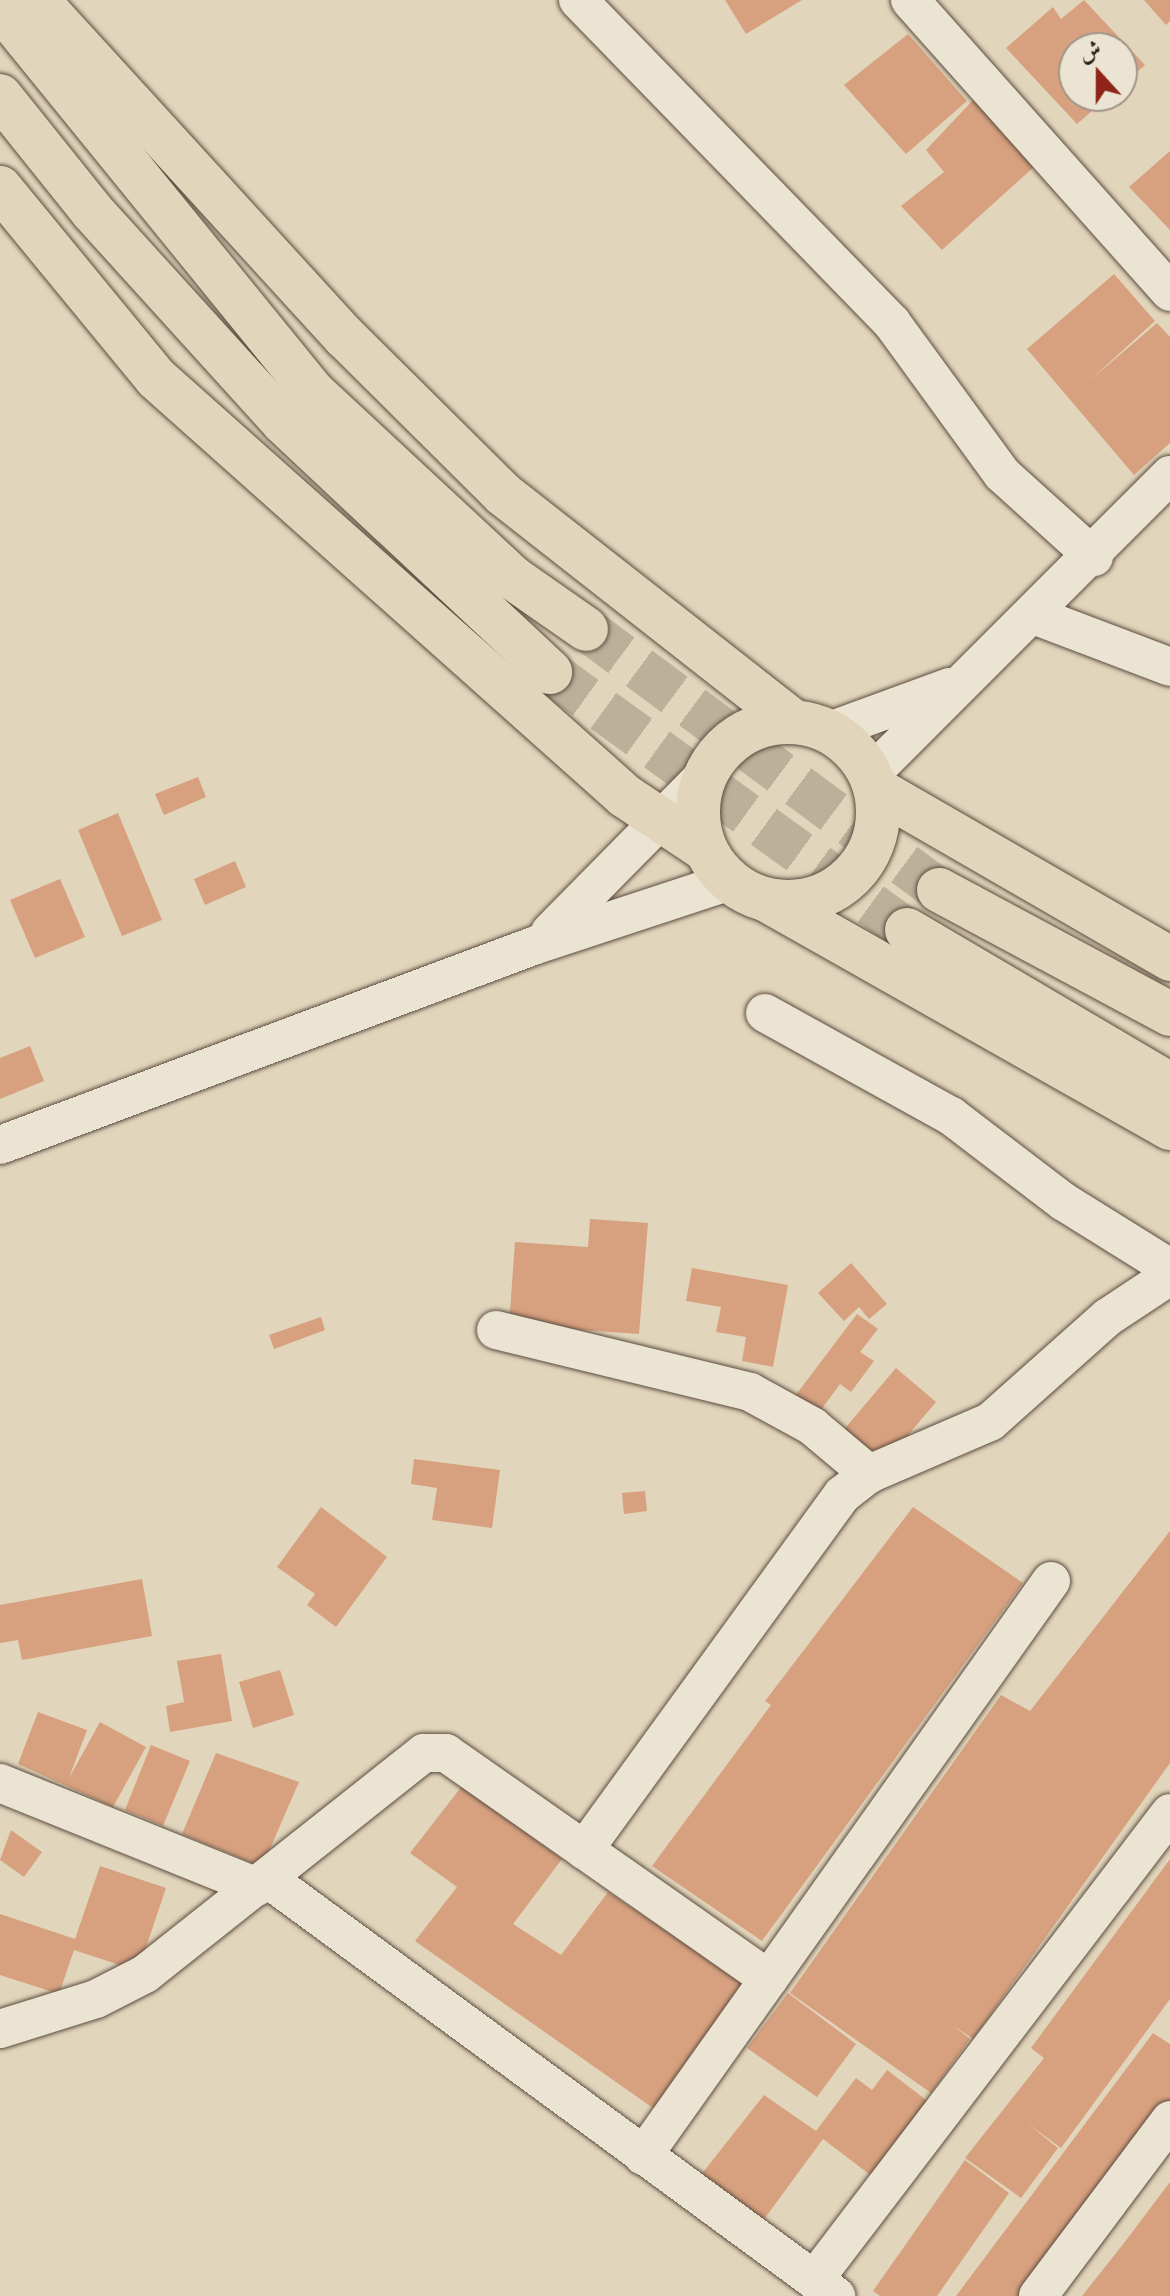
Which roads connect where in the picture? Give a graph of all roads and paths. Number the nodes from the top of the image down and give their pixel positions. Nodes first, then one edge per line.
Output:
1 (37, 0) edge
2 (578, 0) edge
3 (910, 0) edge
4 (0, 7) edge
5 (0, 96) edge
6 (0, 188) edge
7 (1170, 292) edge
8 (1170, 475) edge
9 (1094, 557) junction
10 (1036, 616) junction
11 (586, 629) tunnel mouth
12 (1170, 667) edge
13 (550, 672) tunnel mouth
14 (955, 685) junction
15 (811, 726) junction
16 (705, 775) junction
17 (874, 782) junction
18 (663, 824) junction
19 (734, 877) junction
20 (939, 890) tunnel mouth
21 (907, 930) tunnel mouth
22 (536, 945) junction
23 (1170, 959) edge
24 (765, 1013) dead end
25 (1170, 1014) edge
26 (1170, 1085) edge
27 (1170, 1128) edge
28 (0, 1145) edge
29 (1170, 1268) edge
30 (1170, 1276) edge
31 (496, 1330) dead end
32 (869, 1474) junction
33 (1051, 1581) dead end
34 (0, 1783) edge
35 (1170, 1813) edge
36 (584, 1850) junction
37 (262, 1883) junction
38 (769, 1979) junction
39 (8, 2017) edge
40 (1170, 2120) edge
41 (643, 2156) junction
42 (825, 2288) edge
43 (1038, 2296) edge

1 - 15 highway
2 - 9 street
3 - 7 street
4 - 11 highway
5 - 13 highway
6 - 18 highway
8 - 9 street
9 - 10 street
10 - 12 street
10 - 14 street
14 - 15 street
14 - 17 street
15 - 16 highway
15 - 17 highway
16 - 18 street
16 - 19 highway
17 - 19 highway
17 - 23 highway
18 - 19 highway
18 - 22 street
19 - 22 street
19 - 27 highway
20 - 25 highway
21 - 26 highway
22 - 28 street
24 - 29 street
30 - 32 street
31 - 32 street
32 - 36 street
33 - 38 street
34 - 37 street
35 - 42 street
36 - 37 street
36 - 38 street
37 - 39 street
37 - 41 street
38 - 41 street
40 - 43 street
41 - 42 street

